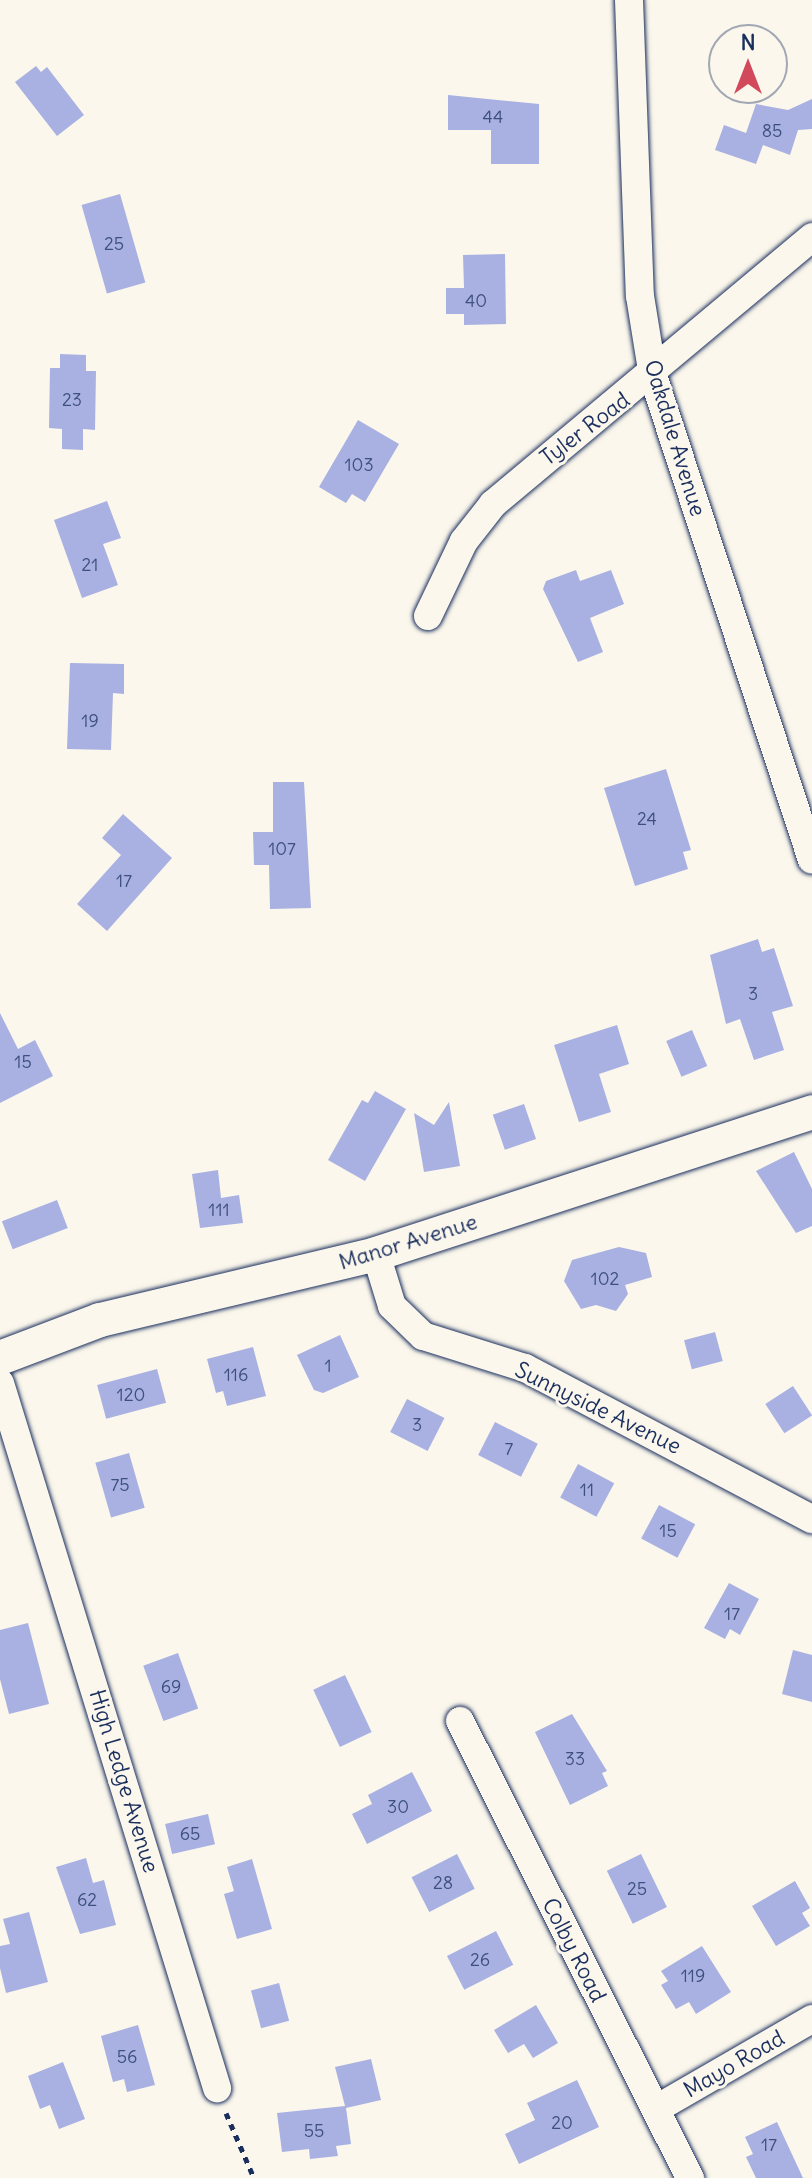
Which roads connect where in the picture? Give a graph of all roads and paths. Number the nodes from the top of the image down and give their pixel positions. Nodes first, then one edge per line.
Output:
1 (629, 0) edge
2 (812, 237) edge
3 (653, 376) junction
4 (428, 616) dead end
5 (812, 860) edge
6 (812, 1112) edge
7 (376, 1254) junction
8 (0, 1358) edge
9 (0, 1383) edge
10 (812, 1519) edge
11 (460, 1721) dead end
12 (812, 2019) edge
13 (217, 2088) joint
14 (656, 2109) junction
15 (254, 2178) edge
16 (690, 2178) edge

1 - 3 street, Oakdale Avenue
2 - 3 street, Tyler Road
3 - 4 street, Tyler Road
3 - 5 street, Oakdale Avenue
6 - 7 street, Manor Avenue
7 - 8 street, Manor Avenue
7 - 10 street, Sunnyside Avenue
9 - 13 street, High Ledge Avenue
11 - 14 street, Colby Road
12 - 14 street, Mayo Road
13 - 15 path
14 - 16 street, Colby Road

